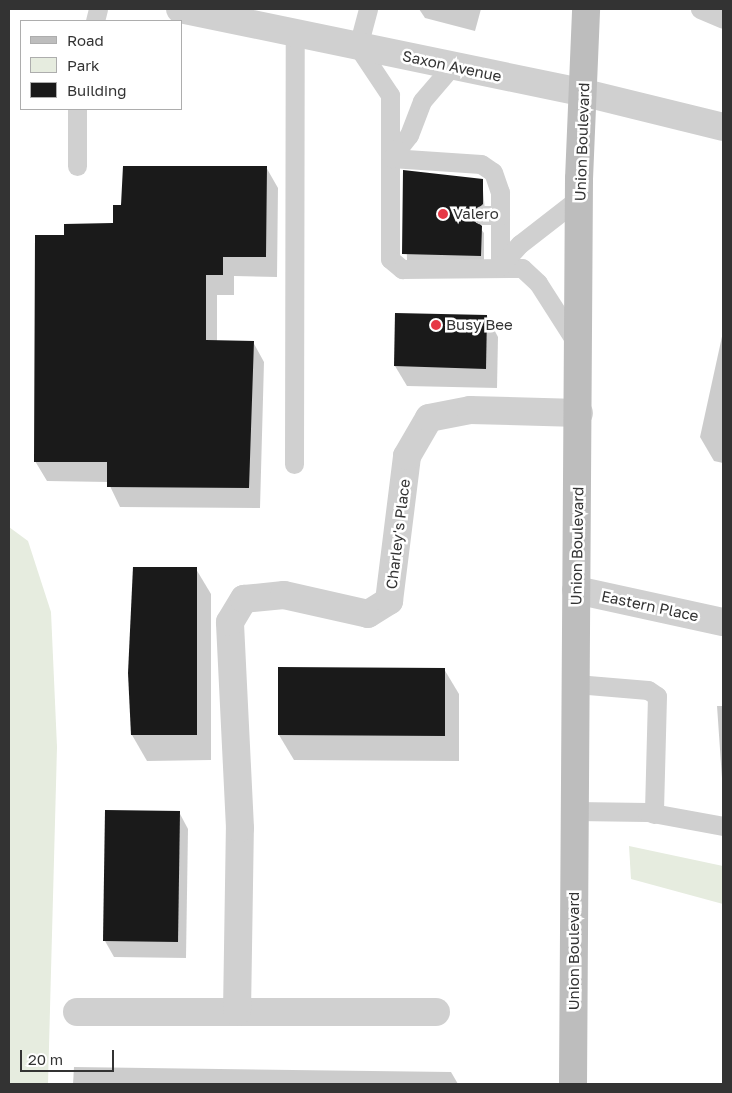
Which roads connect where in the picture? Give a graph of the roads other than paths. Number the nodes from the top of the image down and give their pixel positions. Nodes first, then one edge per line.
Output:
1 (185, 9) edge
2 (368, 9) edge
3 (586, 9) edge
4 (700, 9) edge
5 (219, 13) edge
6 (723, 19) edge
7 (295, 34) junction
8 (358, 47) junction
9 (452, 66) junction
10 (585, 93) junction
11 (77, 110) edge
12 (723, 127) edge
13 (391, 158) junction
14 (77, 166) dead end
15 (579, 198) junction
16 (500, 266) junction
17 (581, 349) junction
18 (579, 412) junction
19 (294, 464) dead end
20 (576, 590) junction
21 (723, 622) edge
22 (576, 684) junction
23 (575, 811) junction
24 (654, 814) junction
25 (723, 826) edge
26 (77, 1012) dead end
27 (237, 1012) junction
28 (436, 1012) dead end
29 (573, 1084) edge

1 - 5 street, Saxon Avenue
2 - 8 lane
3 - 10 main road, Union Boulevard
4 - 6 lane
5 - 7 street, Saxon Avenue
7 - 8 street, Saxon Avenue
7 - 19 lane
8 - 9 street, Saxon Avenue
8 - 13 lane
9 - 10 street, Saxon Avenue
9 - 13 lane
10 - 12 street, Saxon Avenue
10 - 15 main road, Union Boulevard
11 - 14 lane
13 - 16 lane
13 - 16 lane
15 - 16 lane
15 - 17 main road, Union Boulevard
16 - 17 lane
17 - 18 main road, Union Boulevard
18 - 20 main road, Union Boulevard
18 - 27 street, Charley's Place
20 - 21 street, Eastern Place
20 - 22 main road, Union Boulevard
22 - 23 main road, Union Boulevard
22 - 24 lane
23 - 24 lane
23 - 29 main road, Union Boulevard
24 - 25 lane
26 - 27 street
27 - 28 street

